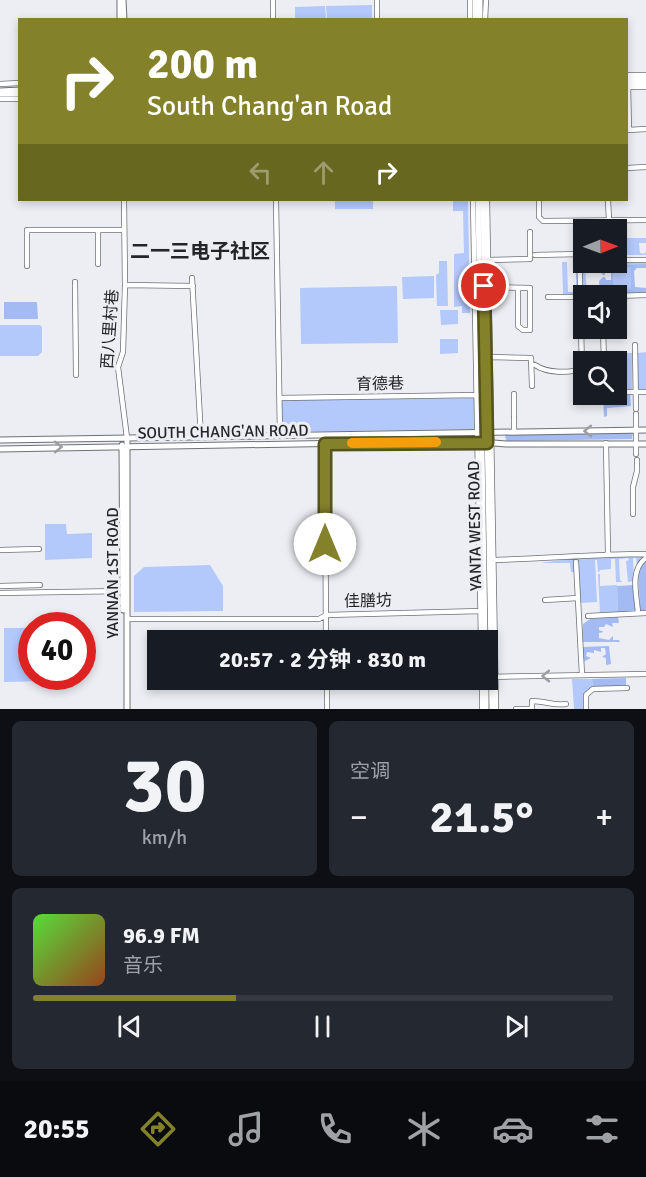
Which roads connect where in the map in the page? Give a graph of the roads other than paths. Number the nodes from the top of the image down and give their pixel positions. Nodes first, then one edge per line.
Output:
1 (122, 0) edge
2 (273, 0) edge
3 (377, 0) edge
4 (470, 0) edge
5 (475, 0) edge
6 (480, 0) edge
7 (486, 0) edge
8 (122, 18) edge
9 (273, 18) edge
10 (377, 18) edge
11 (470, 18) edge
12 (475, 18) edge
13 (480, 18) edge
14 (485, 18) edge
15 (646, 77) edge
16 (18, 83) edge
17 (628, 83) edge
18 (628, 83) edge
19 (0, 84) edge
20 (646, 85) edge
21 (0, 92) edge
22 (18, 92) edge
23 (0, 99) edge
24 (18, 99) edge
25 (646, 129) edge
26 (628, 130) edge
27 (646, 167) edge
28 (628, 168) edge
29 (124, 201) edge
30 (276, 201) edge
31 (475, 201) edge
32 (485, 201) edge
33 (485, 201) edge
34 (539, 201) edge
35 (608, 201) edge
36 (609, 219) edge
37 (627, 220) edge
38 (646, 220) edge
39 (573, 221) edge
40 (98, 230) junction
41 (124, 230) junction
42 (530, 232) dead end
43 (573, 254) edge
44 (535, 255) dead end
45 (488, 260) junction
46 (627, 260) edge
47 (646, 260) edge
48 (98, 264) dead end
49 (27, 266) dead end
50 (192, 278) dead end
51 (75, 282) dead end
52 (125, 285) junction
53 (193, 286) junction
54 (489, 287) junction
55 (518, 290) dead end
56 (646, 295) edge
57 (627, 296) edge
58 (548, 297) dead end
59 (573, 297) edge
60 (634, 345) dead end
61 (490, 357) junction
62 (535, 365) dead end
63 (573, 371) edge
64 (76, 375) dead end
65 (532, 386) dead end
66 (627, 392) edge
67 (635, 392) junction
68 (646, 392) edge
69 (514, 394) dead end
70 (479, 395) junction
71 (280, 398) junction
72 (636, 430) junction
73 (646, 430) edge
74 (514, 432) junction
75 (484, 433) junction
76 (280, 436) junction
77 (201, 437) junction
78 (125, 438) junction
79 (0, 440) edge
80 (484, 442) junction
81 (606, 443) junction
82 (325, 444) junction
83 (636, 444) junction
84 (646, 444) edge
85 (125, 446) junction
86 (0, 449) edge
87 (633, 514) dead end
88 (39, 549) dead end
89 (0, 550) edge
90 (608, 554) junction
91 (646, 554) edge
92 (646, 558) edge
93 (491, 560) junction
94 (576, 562) dead end
95 (40, 585) dead end
96 (0, 586) edge
97 (125, 592) junction
98 (0, 593) edge
99 (578, 598) junction
100 (545, 600) dead end
101 (485, 611) junction
102 (646, 613) edge
103 (638, 614) junction
104 (326, 615) junction
105 (588, 616) dead end
106 (127, 619) junction
107 (326, 630) edge
108 (484, 630) edge
109 (486, 630) edge
110 (489, 630) edge
111 (646, 674) edge
112 (582, 675) junction
113 (498, 678) edge
114 (627, 688) dead end
115 (327, 690) edge
116 (486, 690) edge
117 (490, 690) edge
118 (566, 704) dead end
119 (126, 709) edge
120 (327, 709) edge
121 (484, 709) edge
122 (494, 709) edge
123 (516, 709) edge
124 (586, 709) edge

1 - 8 main road
2 - 9 street
3 - 10 street
4 - 11 street
5 - 12 main road
6 - 13 main road
7 - 14 street
15 - 17 main road
16 - 19 street
18 - 20 main road
21 - 22 main road
23 - 24 street
25 - 26 street
27 - 28 street
29 - 41 street, 西八里村巷
30 - 71 street
31 - 70 main road, YANTA WEST ROAD
32 - 45 street
33 - 75 main road, YANTA WEST ROAD
34 - 39 street
35 - 36 street
37 - 38 street
40 - 41 street
40 - 48 street
40 - 49 street
41 - 52 street, 西八里村巷
42 - 45 street
43 - 44 street
45 - 54 street
46 - 47 street
50 - 53 street
51 - 64 street
52 - 53 street
52 - 78 street, 西八里村巷
53 - 77 street
54 - 55 street
54 - 61 street
56 - 57 street
58 - 59 street
60 - 67 street
61 - 65 street
61 - 75 street
62 - 63 street
66 - 67 street
67 - 68 street
67 - 72 street
69 - 74 street
70 - 71 street, 育德巷
70 - 75 main road, YANTA WEST ROAD
71 - 76 street
72 - 73 main road, SOUTH CHANG'AN ROAD
72 -> 74 main road, SOUTH CHANG'AN ROAD
72 - 83 street
74 - 75 main road, SOUTH CHANG'AN ROAD
75 - 76 main road, SOUTH CHANG'AN ROAD
75 - 80 main road, YANTA WEST ROAD
75 - 80 street
76 - 77 main road, SOUTH CHANG'AN ROAD
77 - 78 main road, SOUTH CHANG'AN ROAD
78 - 79 main road, SOUTH CHANG'AN ROAD
78 - 85 main road, YANNAN 1ST ROAD
80 - 81 main road, SOUTH CHANG'AN ROAD
80 - 82 main road, SOUTH CHANG'AN ROAD
80 - 93 main road, YANTA WEST ROAD
80 - 101 main road, YANTA WEST ROAD
81 - 83 main road, SOUTH CHANG'AN ROAD
81 - 90 street
82 - 85 main road, SOUTH CHANG'AN ROAD
82 - 104 street
83 - 84 main road, SOUTH CHANG'AN ROAD
83 - 87 street
86 -> 85 main road, SOUTH CHANG'AN ROAD
85 - 97 main road, YANNAN 1ST ROAD
88 - 89 street
90 - 91 street
90 - 93 street
92 - 103 street
93 - 101 main road, YANTA WEST ROAD
93 - 110 street
94 - 99 street
95 - 96 street
97 - 98 street
97 - 106 main road, YANNAN 1ST ROAD
97 - 119 main road, YANNAN 1ST ROAD
99 - 100 street
99 - 112 street
101 - 104 street, 佳膳坊
101 - 108 main road, YANTA WEST ROAD
101 - 109 main road, YANTA WEST ROAD
102 - 103 street
103 - 105 street
104 - 106 street, 佳膳坊
104 - 107 street
106 - 119 main road, YANNAN 1ST ROAD
111 - 112 street
112 -> 113 street
114 - 124 street
115 - 120 street
116 - 121 main road, YANTA WEST ROAD
117 - 122 main road, YANTA WEST ROAD
118 - 123 street

